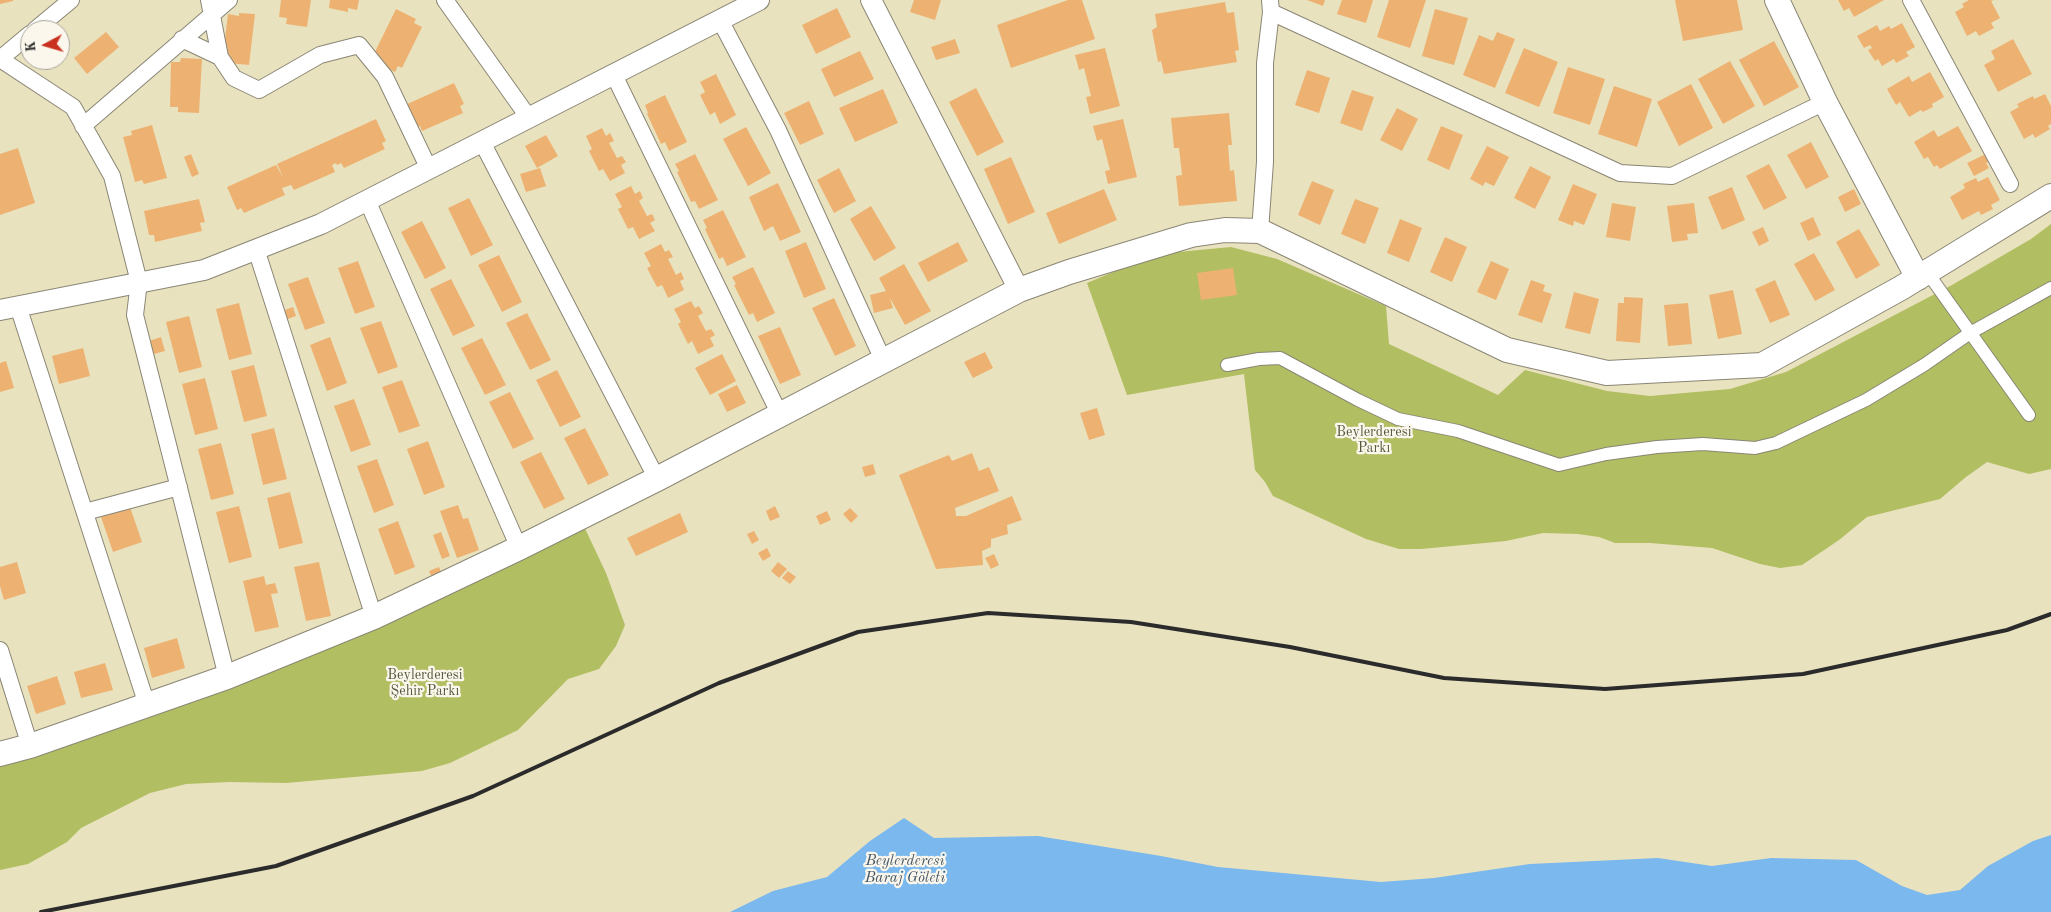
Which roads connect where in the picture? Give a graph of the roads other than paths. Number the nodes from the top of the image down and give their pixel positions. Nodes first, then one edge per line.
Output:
1 (71, 0) edge
2 (229, 0) edge
3 (445, 0) edge
4 (760, 0) edge
5 (871, 0) edge
6 (1777, 0) edge
7 (1911, 0) edge
8 (1270, 6) edge
9 (210, 8) edge
10 (47, 20) edge
11 (720, 20) junction
12 (182, 39) junction
13 (20, 42) edge
14 (220, 57) junction
15 (0, 59) edge
16 (614, 75) junction
17 (1825, 102) junction
18 (529, 118) junction
19 (83, 126) junction
20 (482, 142) junction
21 (429, 169) junction
22 (2010, 184) dead end
23 (2051, 196) edge
24 (367, 200) junction
25 (1260, 231) junction
26 (256, 249) junction
27 (1922, 275) junction
28 (139, 282) junction
29 (2051, 288) edge
30 (1019, 290) junction
31 (9, 308) edge
32 (1970, 333) junction
33 (883, 360) junction
34 (1227, 365) dead end
35 (780, 415) junction
36 (2029, 415) dead end
37 (658, 479) junction
38 (179, 487) junction
39 (85, 512) junction
40 (519, 548) junction
41 (374, 618) junction
42 (0, 650) edge
43 (227, 677) junction
44 (147, 705) junction
45 (30, 746) junction
46 (0, 754) edge

1 - 10 street
2 - 9 street
3 - 18 street
4 - 11 street
5 - 30 street
6 - 17 main road
7 - 22 street
8 - 17 street
8 - 25 street
9 - 12 street
9 - 14 street
11 - 16 street
11 - 33 street
12 - 14 street
12 - 19 street
13 - 15 street
14 - 21 street
15 - 19 street
16 - 18 street
16 - 35 street
17 - 27 main road
18 - 20 street
19 - 28 street
20 - 21 street
20 - 37 street
21 - 24 street
23 - 27 main road
24 - 26 street
24 - 40 street
25 - 27 main road
25 - 30 main road
26 - 28 street
26 - 41 street
27 - 32 street
28 - 31 street
28 - 38 street
29 - 32 street
30 - 33 main road
31 - 39 street
32 - 34 street
32 - 36 street
33 - 35 main road
35 - 37 main road
37 - 40 main road
38 - 39 street
38 - 43 street
39 - 44 street
40 - 41 main road
41 - 43 main road
42 - 45 street
43 - 44 main road
44 - 45 main road
45 - 46 main road

